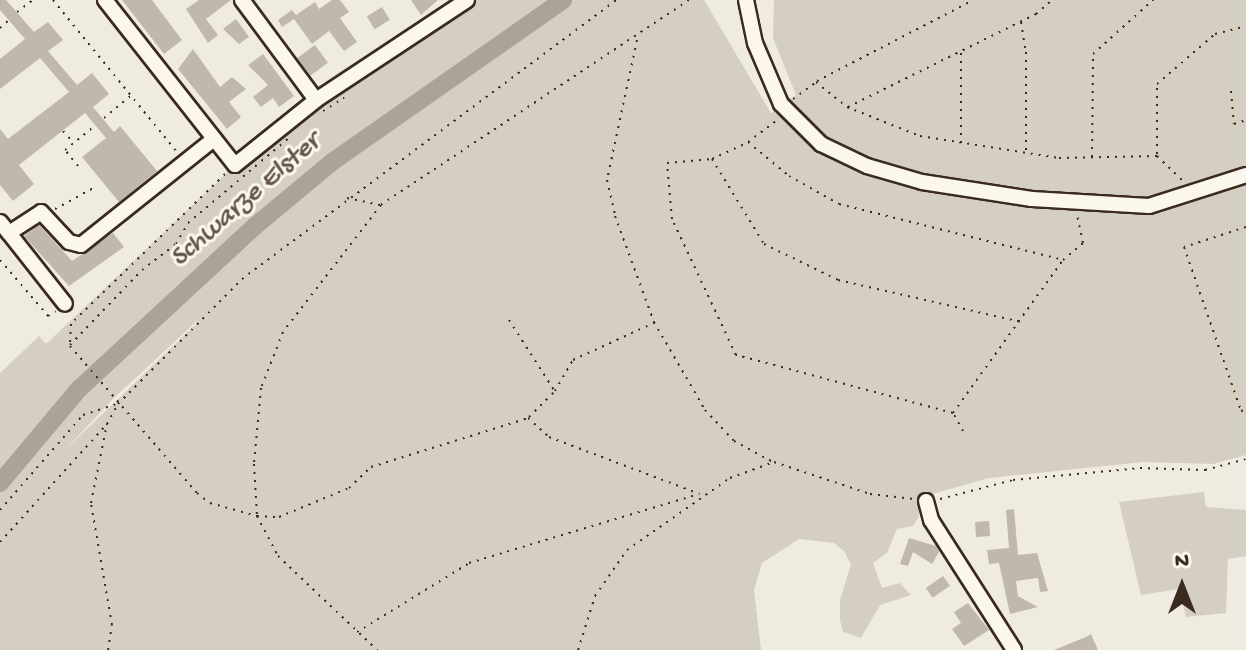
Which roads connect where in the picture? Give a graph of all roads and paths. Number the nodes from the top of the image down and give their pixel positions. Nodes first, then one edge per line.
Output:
1 (33, 0) edge
2 (53, 0) edge
3 (105, 0) edge
4 (242, 0) edge
5 (467, 0) edge
6 (616, 0) edge
7 (689, 0) edge
8 (746, 0) edge
9 (973, 0) edge
10 (1052, 0) edge
11 (1153, 0) edge
12 (17, 12) dead end
13 (9, 20) dead end
14 (1021, 22) junction
15 (1246, 26) edge
16 (0, 28) edge
17 (637, 38) junction
18 (961, 51) junction
19 (816, 82) junction
20 (354, 90) dead end
21 (1231, 91) dead end
22 (131, 95) junction
23 (317, 107) junction
24 (847, 107) junction
25 (788, 112) junction
26 (104, 118) dead end
27 (1246, 120) edge
28 (95, 126) dead end
29 (296, 130) dead end
30 (63, 131) dead end
31 (214, 139) junction
32 (748, 142) junction
33 (74, 143) junction
34 (961, 144) junction
35 (1026, 155) junction
36 (1157, 156) junction
37 (1092, 158) junction
38 (712, 159) junction
39 (186, 163) junction
40 (235, 165) junction
41 (78, 166) dead end
42 (1246, 175) edge
43 (95, 187) dead end
44 (1190, 193) junction
45 (344, 198) junction
46 (1077, 201) junction
47 (381, 205) junction
48 (43, 214) junction
49 (1246, 227) edge
50 (4, 228) edge
51 (0, 260) edge
52 (1063, 260) junction
53 (65, 304) joint
54 (509, 320) dead end
55 (654, 322) junction
56 (1021, 322) junction
57 (70, 346) junction
58 (555, 391) junction
59 (118, 404) junction
60 (1246, 410) edge
61 (953, 413) junction
62 (528, 418) junction
63 (107, 424) junction
64 (963, 431) dead end
65 (1246, 459) edge
66 (774, 462) junction
67 (700, 494) junction
68 (926, 501) junction
69 (0, 510) edge
70 (257, 516) junction
71 (0, 542) edge
72 (357, 632) junction
73 (108, 650) edge
74 (377, 650) edge
75 (578, 650) edge
76 (1014, 650) edge

1 - 12 path
2 - 22 path
3 - 31 street
4 - 23 street
5 - 23 street
6 - 45 path
7 - 17 path
8 - 25 street
9 - 19 path
10 - 14 path
11 - 37 path
13 - 16 path
14 - 18 path
14 - 35 path
15 - 36 path
17 - 47 path
17 - 55 path
18 - 24 path
18 - 34 path
19 - 24 path
19 - 25 path
20 - 23 path
21 - 27 path
22 - 26 path
22 - 39 path
23 - 40 street
24 - 34 path
25 - 32 path
25 - 46 street
28 - 33 path
29 - 57 path
30 - 33 path
31 - 39 street
31 - 40 street
32 - 38 path
32 - 52 path
33 - 41 path
34 - 35 path
35 - 37 path
36 - 37 path
36 - 44 path
38 - 56 path
38 - 61 path
39 - 48 street
40 - 57 path
42 - 44 street
43 - 48 path
44 - 46 street
45 - 47 path
45 - 59 path
46 - 52 path
47 - 70 path
48 - 50 street
49 - 60 path
50 - 53 street
51 - 53 path
52 - 56 path
54 - 58 path
55 - 58 path
55 - 66 path
56 - 61 path
57 - 59 path
58 - 62 path
59 - 63 path
59 - 69 path
59 - 70 path
61 - 64 path
62 - 67 path
62 - 70 path
63 - 71 path
63 - 73 path
65 - 68 path
66 - 67 path
66 - 68 path
67 - 72 path
67 - 75 path
68 - 76 street
70 - 72 path
72 - 74 path

